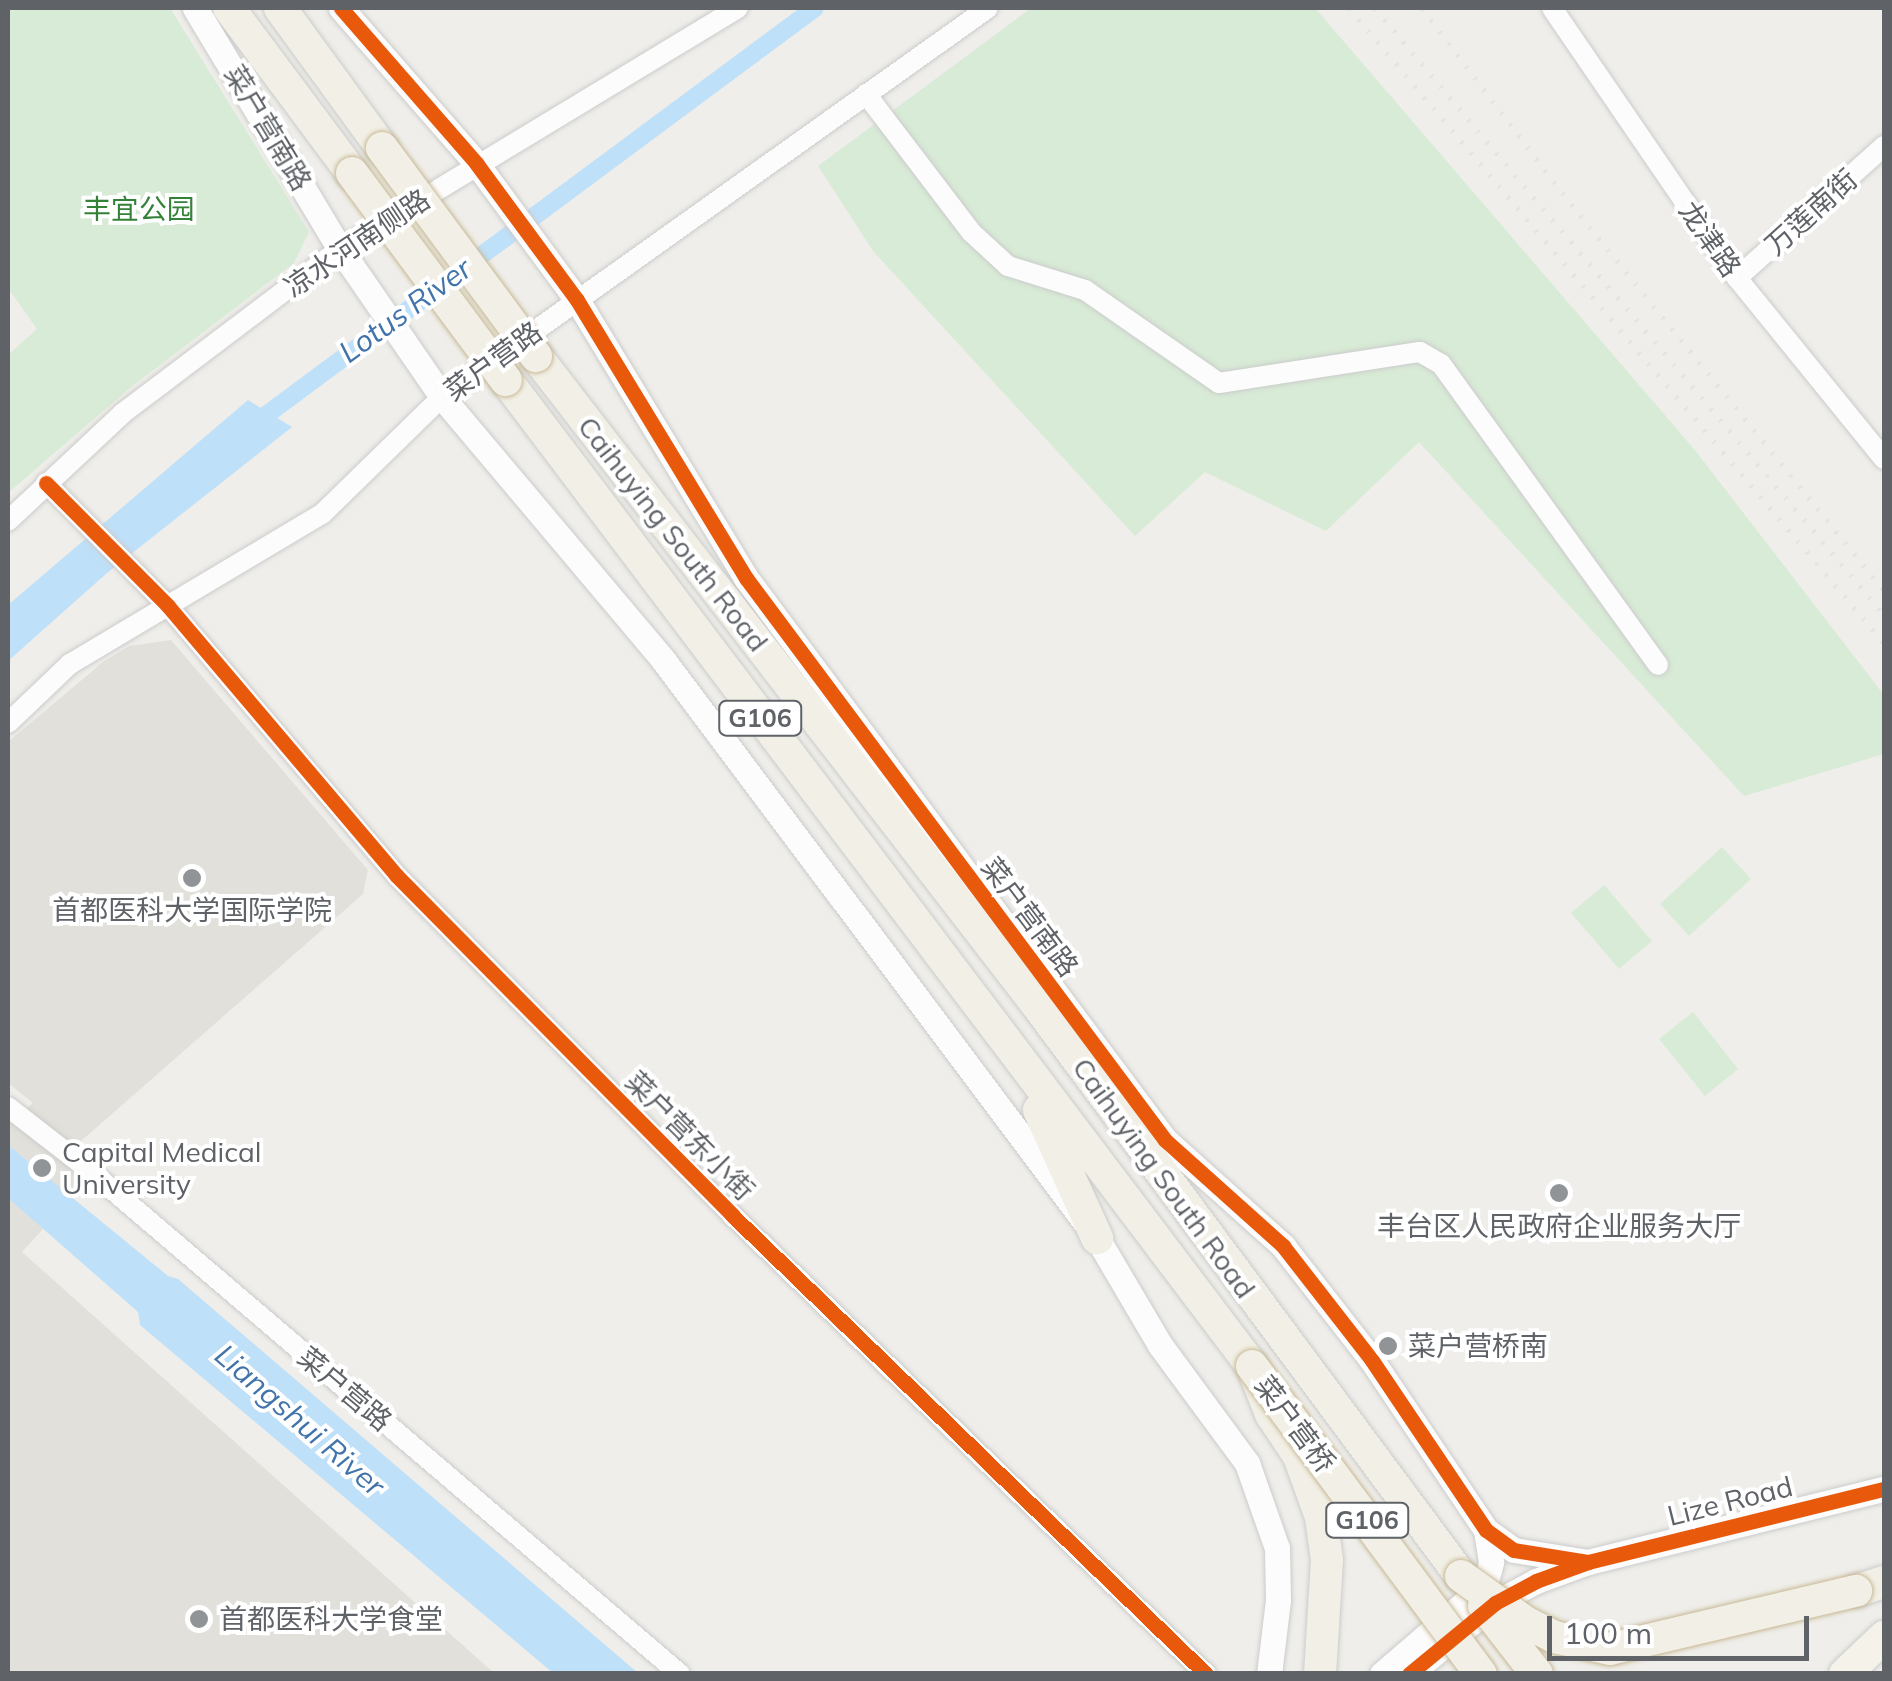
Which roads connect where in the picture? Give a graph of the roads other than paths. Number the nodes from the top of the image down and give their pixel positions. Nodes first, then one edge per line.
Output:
1 (195, 8) edge
2 (229, 8) edge
3 (280, 8) edge
4 (341, 8) edge
5 (738, 8) edge
6 (988, 8) edge
7 (1552, 8) edge
8 (866, 94) junction
9 (1884, 146) edge
10 (476, 163) junction
11 (340, 250) junction
12 (1737, 278) junction
13 (576, 300) junction
14 (442, 397) junction
15 (1884, 459) edge
16 (46, 482) junction
17 (8, 521) edge
18 (168, 606) junction
19 (1658, 665) dead end
20 (8, 723) edge
21 (1038, 1006) junction
22 (1014, 1056) junction
23 (8, 1107) edge
24 (1165, 1140) junction
25 (1097, 1238) junction
26 (1252, 1366) junction
27 (1884, 1488) edge
28 (1486, 1530) junction
29 (1588, 1562) junction
30 (1461, 1576) junction
31 (1884, 1582) edge
32 (1884, 1637) edge
33 (1274, 1668) edge
34 (1851, 1668) edge
35 (680, 1674) edge
36 (1206, 1674) edge
37 (1320, 1674) edge
38 (1382, 1674) edge
39 (1409, 1674) edge
40 (1481, 1674) edge
41 (1537, 1674) edge

1 - 11 street, 菜户营南路
2 - 22 highway, Caihuying South Road / G106, bridge
3 - 21 highway, Caihuying South Road / G106, bridge
4 - 10 street, 菜户营南路
5 - 10 street, 凉水河南侧路
6 - 8 street, 菜户营路
7 - 12 street, 龙津路
8 - 13 street, 菜户营路
8 - 19 street
9 - 12 street, 万莲南街
10 - 11 street, 凉水河南侧路
10 - 13 street, 菜户营南路
11 - 14 street, 菜户营南路
11 - 16 street, 凉水河南侧路
12 - 15 street, 龙津路
13 - 14 street, 菜户营路
13 - 24 street, 菜户营南路
14 - 18 street, 菜户营路
14 - 25 street
16 - 17 street, 凉水河南侧路
16 - 18 street, 菜户营东小街
18 - 20 street, 菜户营路
18 - 36 street, 菜户营东小街
21 - 24 highway
21 - 30 highway, Caihuying South Road / G106
22 - 25 highway
22 - 26 highway, Caihuying South Road / G106
23 - 35 street, 菜户营路
24 - 28 street, 菜户营南路
25 - 33 street
26 - 37 highway, bridge
26 - 40 highway, 菜户营桥 / G106, bridge
27 - 29 street, Lize Road
28 - 29 street
28 - 38 street
29 - 39 street
30 - 31 highway, bridge
30 - 41 highway, G106, bridge
32 - 34 main road

